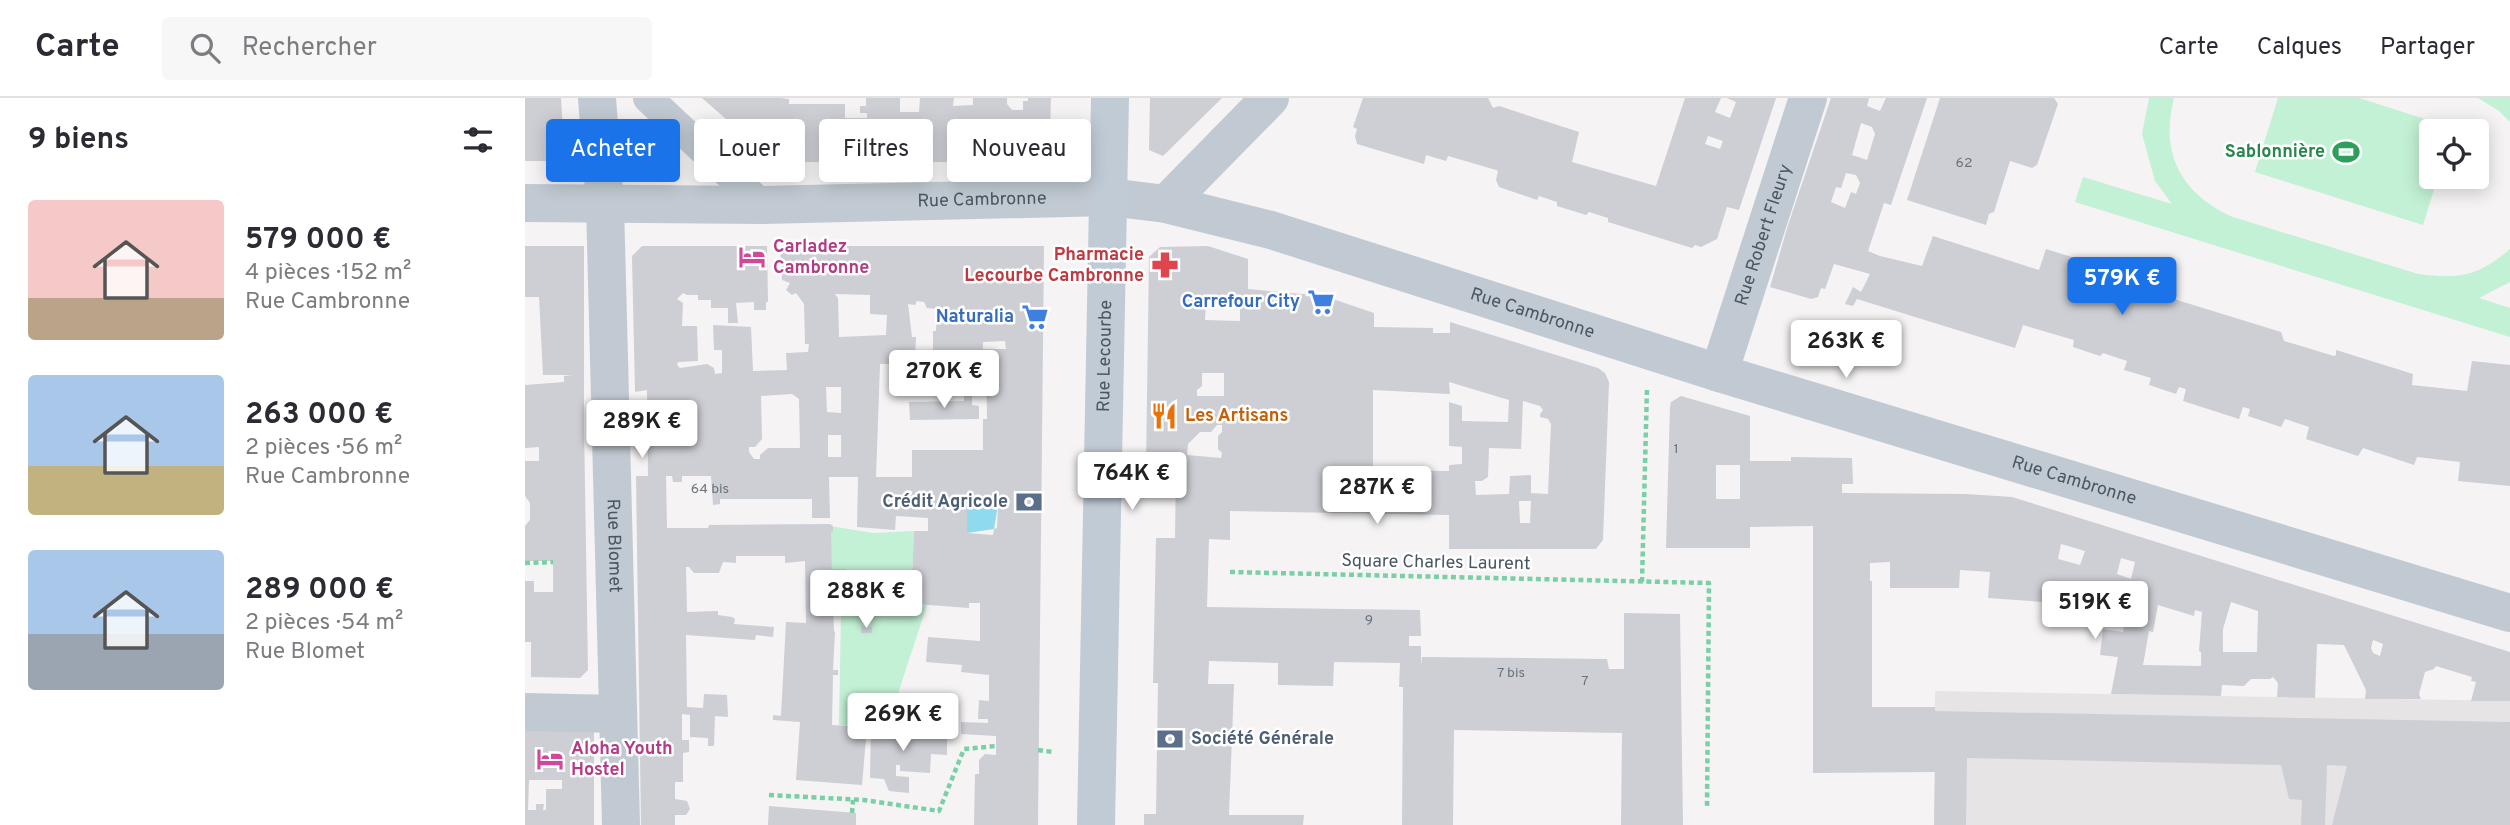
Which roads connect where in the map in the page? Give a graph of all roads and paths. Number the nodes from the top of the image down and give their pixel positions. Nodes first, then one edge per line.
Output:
1 (597, 98) edge
2 (648, 98) edge
3 (1110, 98) edge
4 (1270, 98) edge
5 (1808, 98) edge
6 (1109, 197) junction
7 (525, 203) edge
8 (605, 204) junction
9 (1166, 204) junction
10 (762, 205) junction
11 (1719, 373) junction
12 (1647, 377) dead end
13 (553, 562) dead end
14 (525, 563) edge
15 (1230, 572) dead end
16 (1642, 582) junction
17 (2510, 613) edge
18 (525, 712) edge
19 (618, 714) junction
20 (996, 746) dead end
21 (1038, 750) dead end
22 (1053, 752) dead end
23 (769, 795) dead end
24 (853, 800) junction
25 (1707, 807) dead end
26 (852, 813) dead end
27 (621, 825) edge
28 (1096, 825) edge

1 - 8 street, Rue Blomet
2 - 10 street
3 - 6 main road, Rue Lecourbe
4 - 9 street
5 - 11 street, Rue Robert Fleury
6 - 9 street, Rue Cambronne
6 - 10 street, Rue Cambronne
6 - 28 main road, Rue Lecourbe
7 - 8 street, Rue Cambronne
8 - 10 street, Rue Cambronne
8 - 19 street, Rue Blomet
9 - 11 street, Rue Cambronne
11 - 17 street, Rue Cambronne
12 - 16 path
13 - 14 path
15 - 16 path, Square Charles Laurent
16 - 25 path, Square Charles Laurent
18 - 19 street
19 - 27 street, Rue Blomet
20 - 24 path
21 - 22 path
23 - 24 path
24 - 26 path

